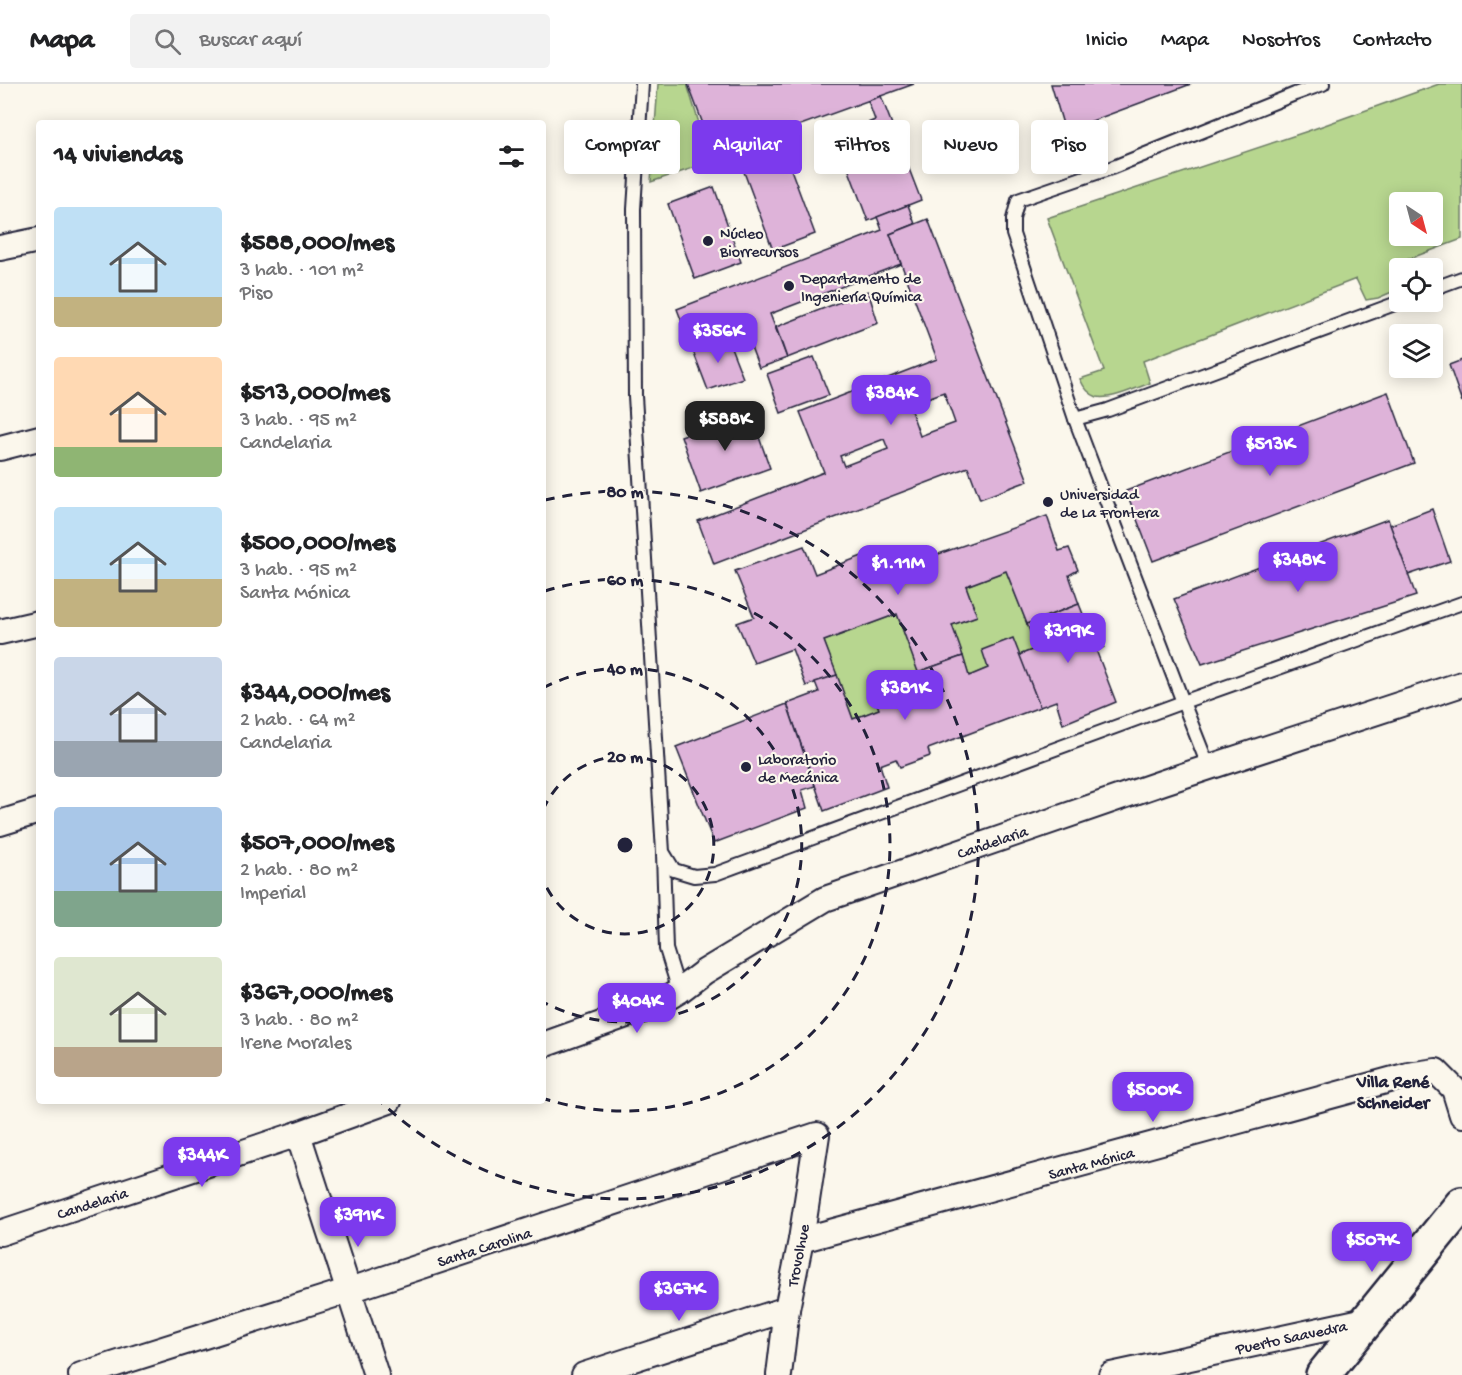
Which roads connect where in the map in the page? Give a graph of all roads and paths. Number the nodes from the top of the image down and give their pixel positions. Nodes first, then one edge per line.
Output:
1 (642, 84) edge
2 (1323, 84) edge
3 (36, 241) edge
4 (0, 248) edge
5 (1462, 279) edge
6 (1443, 286) edge
7 (1389, 306) edge
8 (1075, 419) junction
9 (36, 439) edge
10 (0, 448) edge
11 (1462, 603) edge
12 (36, 624) edge
13 (0, 633) edge
14 (1462, 684) edge
15 (1183, 702) junction
16 (1209, 768) junction
17 (36, 812) edge
18 (0, 823) edge
19 (663, 852) junction
20 (679, 991) junction
21 (546, 1044) edge
22 (381, 1104) edge
23 (1462, 1115) edge
24 (298, 1134) junction
25 (817, 1136) joint
26 (1462, 1204) edge
27 (0, 1233) edge
28 (801, 1240) junction
29 (350, 1290) junction
30 (787, 1310) junction
31 (1366, 1320) junction
32 (81, 1375) edge
33 (376, 1375) edge
34 (584, 1375) edge
35 (779, 1375) edge
36 (1111, 1375) edge
37 (1323, 1375) edge

1 - 19 lane
2 - 8 lane
3 - 4 street
5 - 6 lane
7 - 8 lane
8 - 15 lane
9 - 10 street
11 - 15 lane
12 - 13 street
14 - 16 street, Candelaria
15 - 16 lane
15 - 19 lane
16 - 20 street, Candelaria
17 - 18 street
19 - 20 lane
20 - 21 street, Candelaria
22 - 24 street, Candelaria
23 - 28 street, Santa Mónica
24 - 27 street, Candelaria
24 - 29 street
25 - 28 street, Trovolhue
25 - 29 street, Santa Carolina
26 - 31 main road
28 - 30 street, Trovolhue
29 - 32 street, Santa Carolina
29 - 33 street
30 - 34 street
30 - 35 street, Trovolhue
31 - 36 street, Puerto Saavedra
31 - 37 main road

